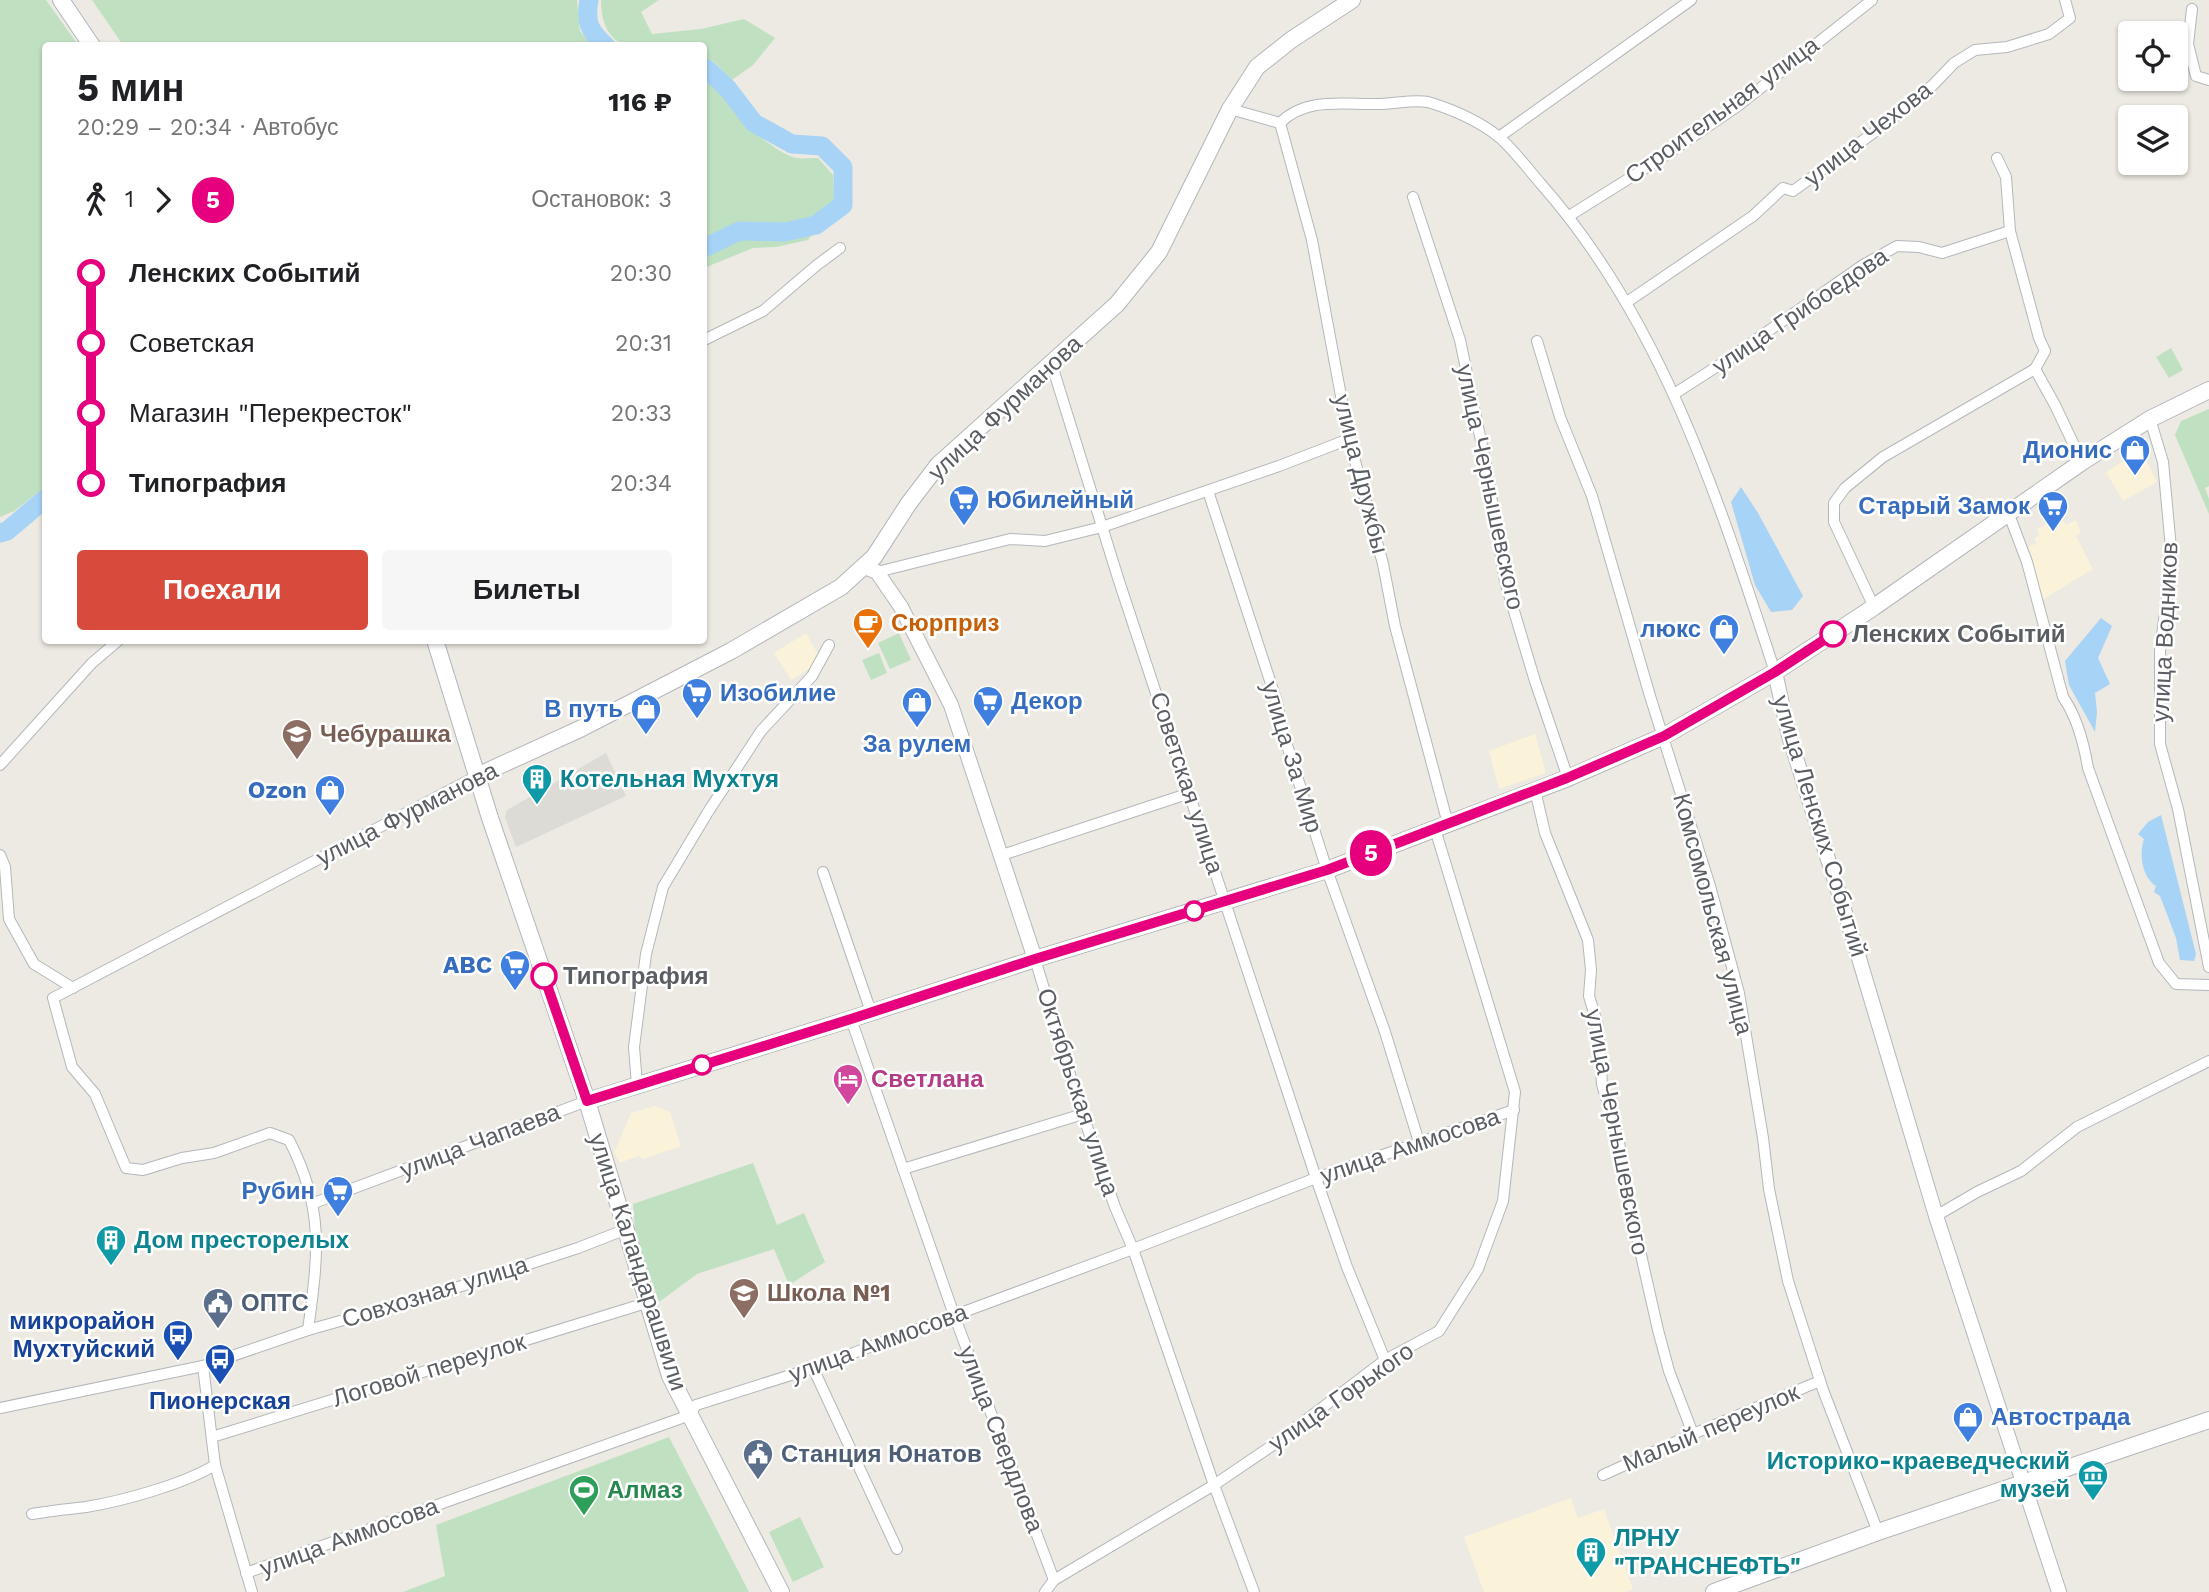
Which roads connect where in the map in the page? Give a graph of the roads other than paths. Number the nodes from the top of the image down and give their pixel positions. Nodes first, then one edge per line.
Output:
1 (61, 0) edge
2 (1352, 0) edge
3 (1692, 0) edge
4 (1872, 0) edge
5 (2065, 0) edge
6 (2192, 9) dead end
7 (89, 42) edge
8 (2209, 80) edge
9 (1230, 109) junction
10 (1280, 122) junction
11 (1499, 137) junction
12 (1997, 158) dead end
13 (1413, 197) dead end
14 (1569, 216) junction
15 (2010, 231) junction
16 (840, 248) dead end
17 (1627, 302) junction
18 (707, 339) edge
19 (1537, 341) dead end
20 (1051, 362) junction
21 (2035, 369) junction
22 (2209, 390) edge
23 (1674, 394) junction
24 (2150, 419) junction
25 (1349, 439) junction
26 (2082, 462) junction
27 (1208, 491) junction
28 (2008, 512) junction
29 (1102, 527) junction
30 (871, 569) junction
31 (1874, 607) junction
32 (114, 644) edge
33 (436, 644) edge
34 (830, 645) dead end
35 (1775, 672) junction
36 (1664, 736) junction
37 (0, 765) edge
38 (477, 776) junction
39 (1567, 778) junction
40 (1535, 790) junction
41 (1190, 793) junction
42 (1442, 827) junction
43 (0, 855) edge
44 (1002, 855) junction
45 (1327, 870) junction
46 (823, 872) dead end
47 (1225, 902) junction
48 (1035, 959) junction
49 (2209, 967) edge
50 (2209, 985) edge
51 (74, 988) junction
52 (871, 1012) junction
53 (851, 1019) junction
54 (2209, 1061) edge
55 (637, 1085) junction
56 (587, 1101) junction
57 (1514, 1110) junction
58 (1083, 1114) junction
59 (1419, 1142) junction
60 (904, 1170) junction
61 (1316, 1178) junction
62 (314, 1203) junction
63 (1936, 1216) junction
64 (624, 1230) junction
65 (1133, 1249) junction
66 (646, 1303) junction
67 (954, 1315) junction
68 (308, 1330) junction
69 (1385, 1360) junction
70 (203, 1366) junction
71 (813, 1368) junction
72 (1821, 1381) junction
73 (0, 1408) edge
74 (690, 1415) junction
75 (2209, 1420) edge
76 (1693, 1434) junction
77 (212, 1437) junction
78 (215, 1465) junction
79 (1602, 1475) dead end
80 (2025, 1482) junction
81 (1214, 1485) junction
82 (32, 1514) dead end
83 (1878, 1532) junction
84 (897, 1549) dead end
85 (246, 1573) junction
86 (1054, 1580) junction
87 (252, 1592) edge
88 (781, 1592) edge
89 (1045, 1592) edge
90 (1254, 1592) edge
91 (1714, 1592) edge
92 (2059, 1592) edge

1 - 7 main road
2 - 9 main road, улица Фурманова
3 - 11 street
4 - 14 street, Строительная улица
5 - 17 street, улица Чехова
6 - 8 street
9 - 10 street
9 - 20 main road, улица Фурманова
10 - 11 street, улица Ленских Событий
10 - 25 street, улица Дружбы
11 - 14 street, улица Ленских Событий
12 - 15 street
13 - 39 street, улица Чернышевского
14 - 17 street, улица Ленских Событий
15 - 21 street
15 - 23 street, улица Грибоедова
16 - 18 street
17 - 23 street, улица Ленских Событий
19 - 36 street, Комсомольская улица
20 - 29 street, Советская улица
20 - 30 main road, улица Фурманова
21 - 26 street
21 - 31 street
22 - 24 main road, улица Чапаева
23 - 35 street, улица Ленских Событий
24 - 26 main road, улица Чапаева
24 - 49 street, улица Водников
25 - 27 street
25 - 42 street, улица Дружбы
26 - 28 main road, улица Чапаева
27 - 29 street
27 - 45 street, улица За Мир
28 - 31 main road, улица Чапаева
28 - 50 street
29 - 30 street
29 - 41 street, Советская улица
30 - 38 main road, улица Фурманова
30 - 44 street, Октябрьская улица
31 - 35 main road, улица Чапаева
32 - 37 street
33 - 38 main road, улица Каландарашвили
34 - 55 street
35 - 36 main road, улица Чапаева
35 - 63 street, улица Ленских Событий
36 - 39 main road, улица Чапаева
36 - 72 street, Комсомольская улица
38 - 51 street, улица Фурманова
38 - 56 main road, улица Каландарашвили
39 - 40 main road, улица Чапаева
40 - 42 main road, улица Чапаева
40 - 76 street, улица Чернышевского
41 - 44 street
41 - 47 street, Советская улица
42 - 45 main road, улица Чапаева
42 - 57 street, улица Горького
43 - 51 street
44 - 48 street, Октябрьская улица
45 - 47 main road, улица Чапаева
45 - 59 street, улица За Мир
46 - 52 street
47 - 48 main road, улица Чапаева
47 - 61 street, Советская улица
48 - 52 main road, улица Чапаева
48 - 58 street, Октябрьская улица
51 - 62 street, улица Фурманова
52 - 53 main road, улица Чапаева
53 - 55 main road, улица Чапаева
53 - 60 street, улица Свердлова
54 - 63 street
55 - 56 main road, улица Чапаева
56 - 62 street, улица Чапаева
56 - 64 main road, улица Каландарашвили
57 - 59 street, улица Аммосова
57 - 69 street, улица Горького
58 - 60 street
58 - 65 street, Октябрьская улица
59 - 61 street, улица Аммосова
60 - 67 street, улица Свердлова
61 - 65 street, улица Аммосова
61 - 69 street, Советская улица
62 - 68 street
63 - 80 street, улица Ленских Событий
64 - 66 main road, улица Каландарашвили
64 - 68 street, Совхозная улица
65 - 67 street, улица Аммосова
65 - 81 street, Октябрьская улица
66 - 74 main road, улица Каландарашвили
66 - 77 street, Логовой переулок
67 - 71 street, улица Аммосова
67 - 86 street, улица Свердлова
68 - 70 street, Совхозная улица
69 - 81 street, улица Горького
70 - 73 street, Совхозная улица
70 - 77 street
71 - 74 street, улица Аммосова
71 - 84 street
72 - 76 street, Малый переулок
72 - 83 street, Комсомольская улица
74 - 85 street, улица Аммосова
74 - 88 main road, улица Каландарашвили
75 - 80 main road
76 - 79 street, Малый переулок
77 - 78 street
78 - 82 street
78 - 85 street
80 - 83 main road
80 - 92 street, улица Ленских Событий
81 - 86 street, улица Горького
81 - 90 street, Октябрьская улица
83 - 91 main road
85 - 87 street
86 - 89 street, улица Горького

